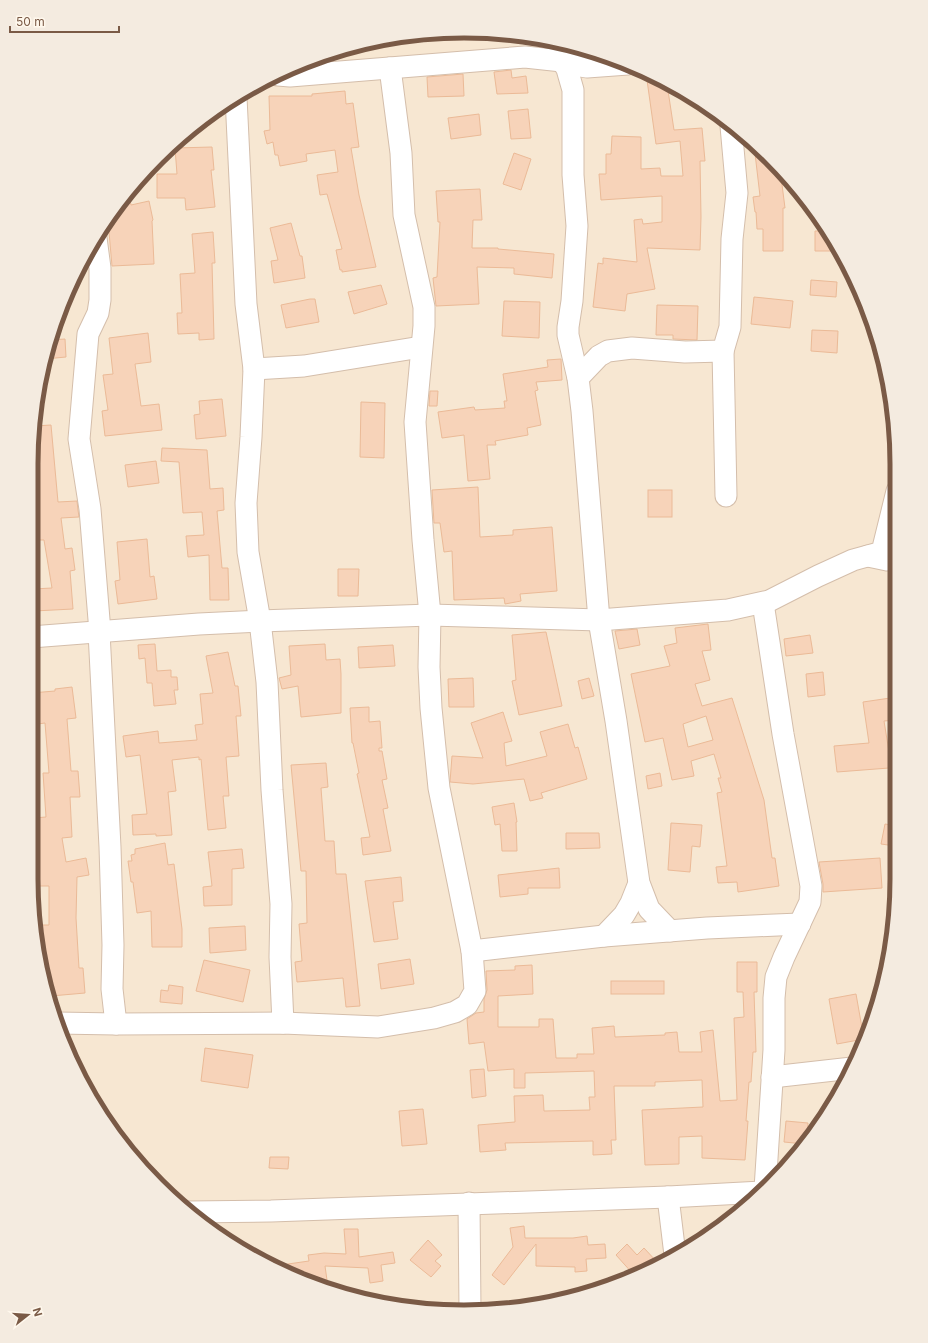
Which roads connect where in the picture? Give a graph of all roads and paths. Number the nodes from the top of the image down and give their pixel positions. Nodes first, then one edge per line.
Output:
1 (561, 52) edge
2 (613, 65) edge
3 (390, 68) junction
4 (289, 76) edge
5 (236, 104) edge
6 (732, 133) edge
7 (97, 247) edge
8 (422, 347) junction
9 (723, 352) junction
10 (254, 369) junction
11 (578, 378) junction
12 (726, 496) dead end
13 (890, 519) edge
14 (868, 556) junction
15 (890, 559) edge
16 (763, 603) junction
17 (430, 615) junction
18 (599, 620) junction
19 (260, 621) junction
20 (99, 632) junction
21 (38, 636) edge
22 (639, 882) junction
23 (800, 924) junction
24 (670, 931) junction
25 (604, 936) junction
26 (472, 951) junction
27 (63, 1023) edge
28 (283, 1023) junction
29 (116, 1024) junction
30 (845, 1069) edge
31 (772, 1077) junction
32 (766, 1179) edge
33 (752, 1193) edge
34 (668, 1197) junction
35 (469, 1203) junction
36 (199, 1212) edge
37 (674, 1249) edge
38 (470, 1305) edge

1 - 2 street
1 - 3 street
1 - 11 street
3 - 4 street
3 - 8 street
5 - 10 street
6 - 9 street
7 - 20 street
8 - 10 street
8 - 17 street
9 - 11 street
9 - 12 street
10 - 19 street
11 - 18 street
13 - 14 street
14 - 15 street
14 - 16 street
16 - 18 street
16 - 23 street
17 - 18 street
17 - 19 street
17 - 26 street
18 - 22 street
19 - 20 street
19 - 28 street
20 - 21 street
20 - 29 street
22 - 24 street
22 - 25 street
23 - 24 street
23 - 31 street
24 - 25 street
25 - 26 street
26 - 28 street
27 - 29 street
28 - 29 street
30 - 31 street
31 - 32 street
33 - 34 street
34 - 35 street
34 - 37 street
35 - 36 street
35 - 38 street

